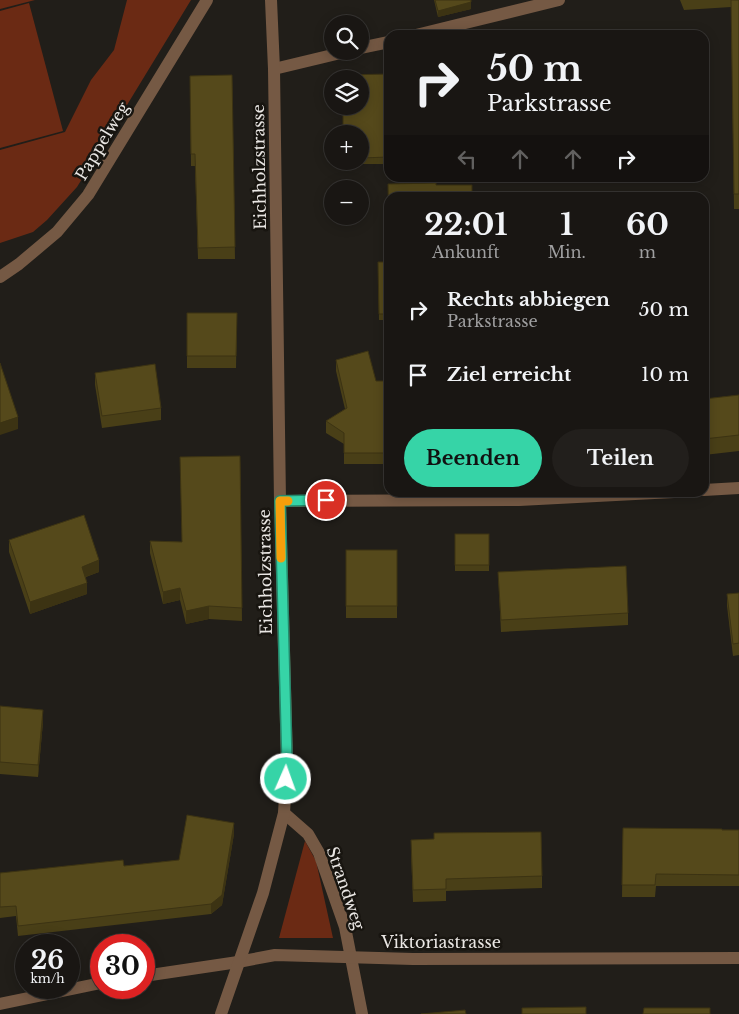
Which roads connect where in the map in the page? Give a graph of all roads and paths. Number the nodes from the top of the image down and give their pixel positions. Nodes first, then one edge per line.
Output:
1 (207, 0) edge
2 (271, 0) edge
3 (559, 0) edge
4 (436, 30) edge
5 (384, 43) edge
6 (369, 46) edge
7 (324, 57) edge
8 (274, 69) junction
9 (0, 277) edge
10 (739, 488) edge
11 (709, 490) edge
12 (420, 497) edge
13 (471, 497) edge
14 (577, 497) edge
15 (280, 501) junction
16 (284, 813) junction
17 (351, 958) junction
18 (739, 958) edge
19 (238, 962) junction
20 (155, 974) edge
21 (90, 985) edge
22 (0, 1004) edge
23 (221, 1014) edge
24 (362, 1014) edge

1 - 9 street, Pappelweg
2 - 8 street, Eichholzstrasse
3 - 4 street
5 - 6 street
7 - 8 street
8 - 15 street, Eichholzstrasse
10 - 11 street
12 - 15 street
13 - 14 street
15 - 16 street, Eichholzstrasse
16 - 17 street, Strandweg
16 - 19 street, Eichholzstrasse
17 - 18 street, Viktoriastrasse
17 - 19 street, Viktoriastrasse
17 - 24 street, Strandweg
19 - 20 street, Viktoriastrasse
19 - 23 street, Eichholzstrasse
21 - 22 street

